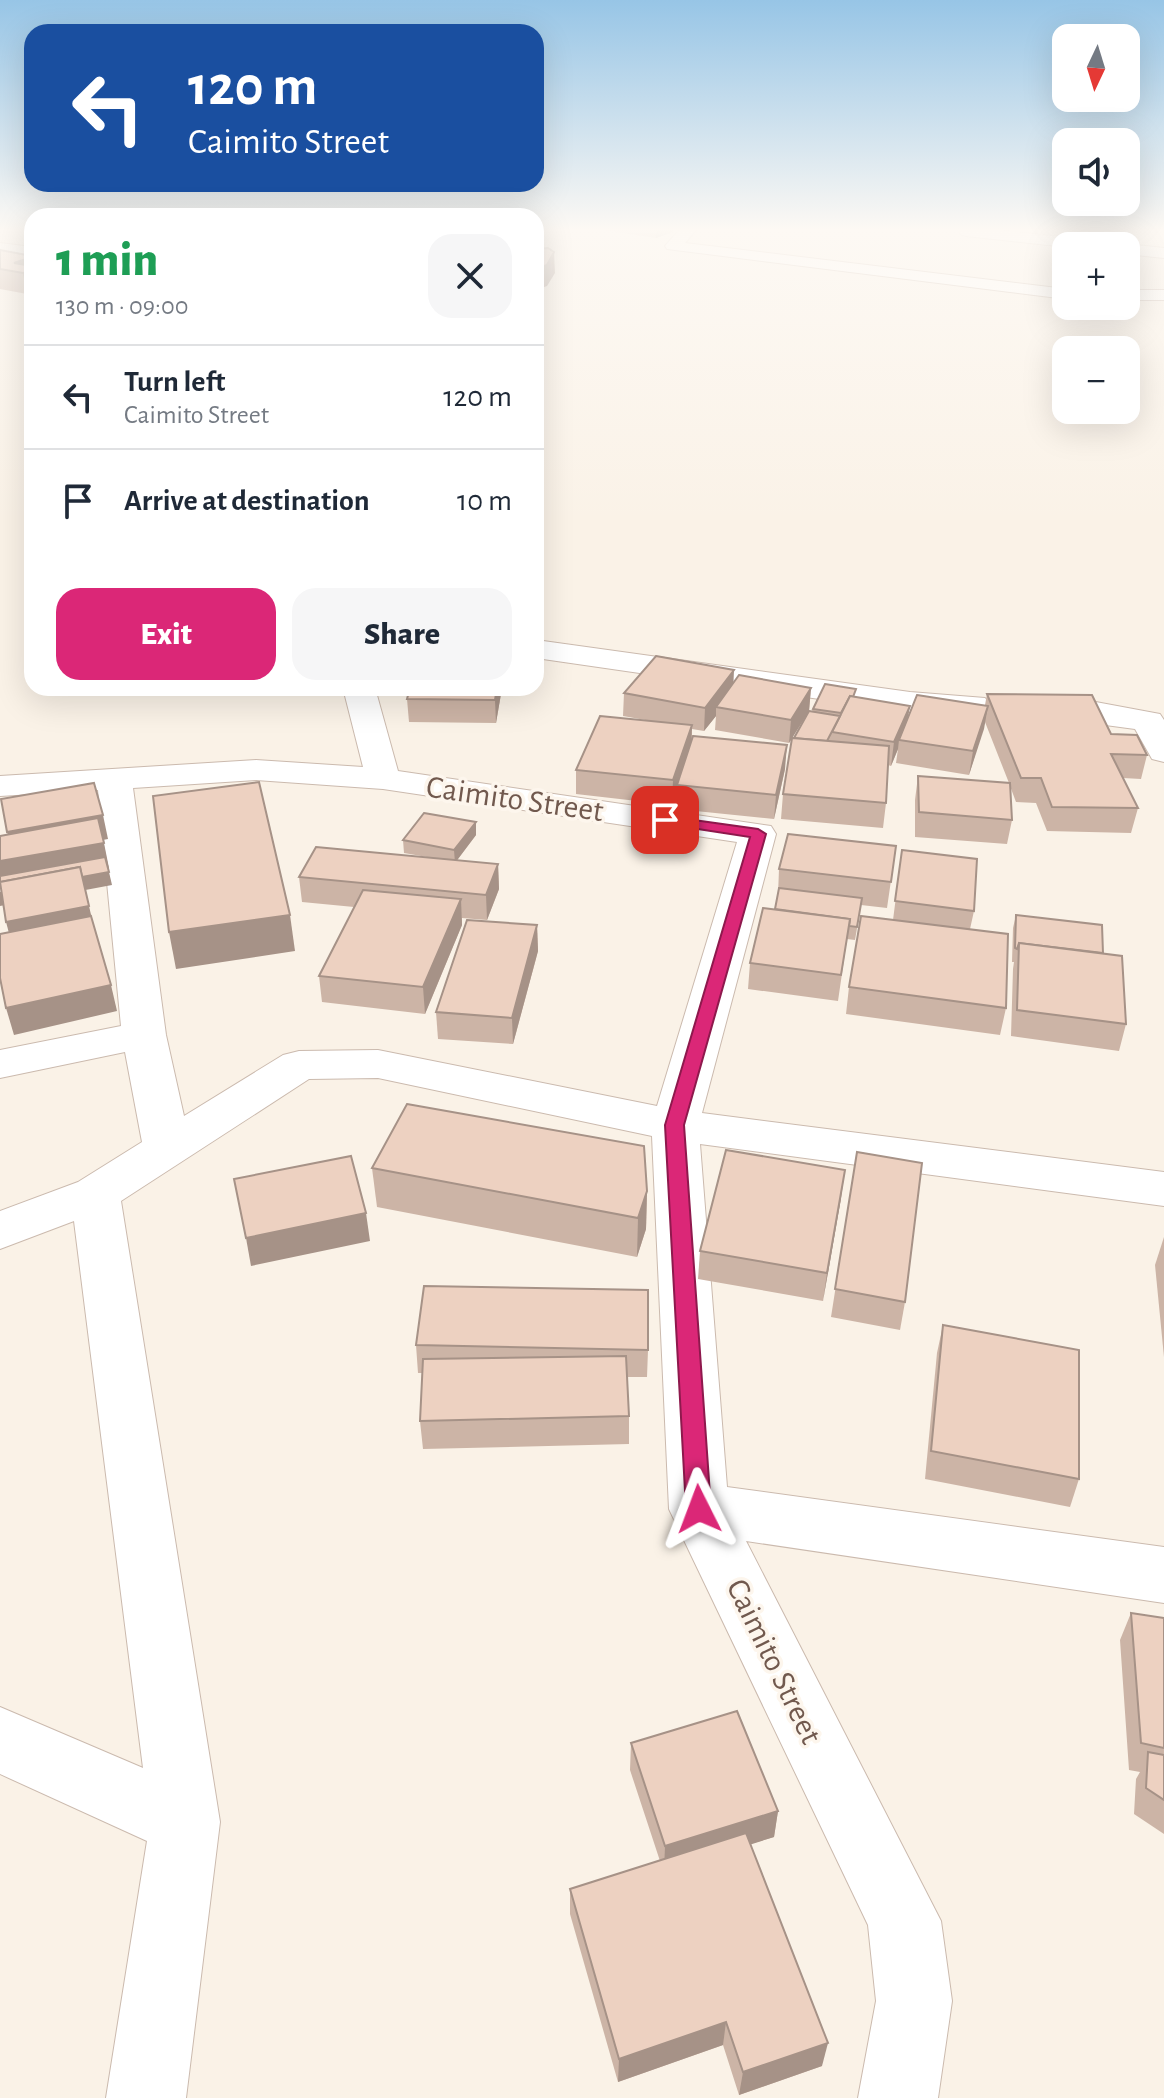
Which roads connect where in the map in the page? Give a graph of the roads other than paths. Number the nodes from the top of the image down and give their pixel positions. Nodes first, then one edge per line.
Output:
1 (544, 650) edge
2 (361, 696) edge
3 (1164, 752) edge
4 (114, 778) junction
5 (383, 779) junction
6 (0, 786) edge
7 (144, 1035) junction
8 (0, 1064) edge
9 (675, 1125) junction
10 (167, 1148) junction
11 (1164, 1189) edge
12 (95, 1194) junction
13 (0, 1231) edge
14 (699, 1509) junction
15 (1164, 1575) edge
16 (0, 1740) edge
17 (185, 1822) junction
18 (146, 2098) edge
19 (898, 2098) edge

1 - 3 street
2 - 5 street
4 - 5 street, Caimito Street
4 - 6 street, Caimito Street
4 - 7 street
5 - 9 street, Caimito Street
7 - 8 street
7 - 10 street
9 - 10 street
9 - 11 street
9 - 14 street, Caimito Street
10 - 12 street
12 - 13 street
12 - 17 street
14 - 15 street
14 - 19 street, Caimito Street
16 - 17 street
17 - 18 street

